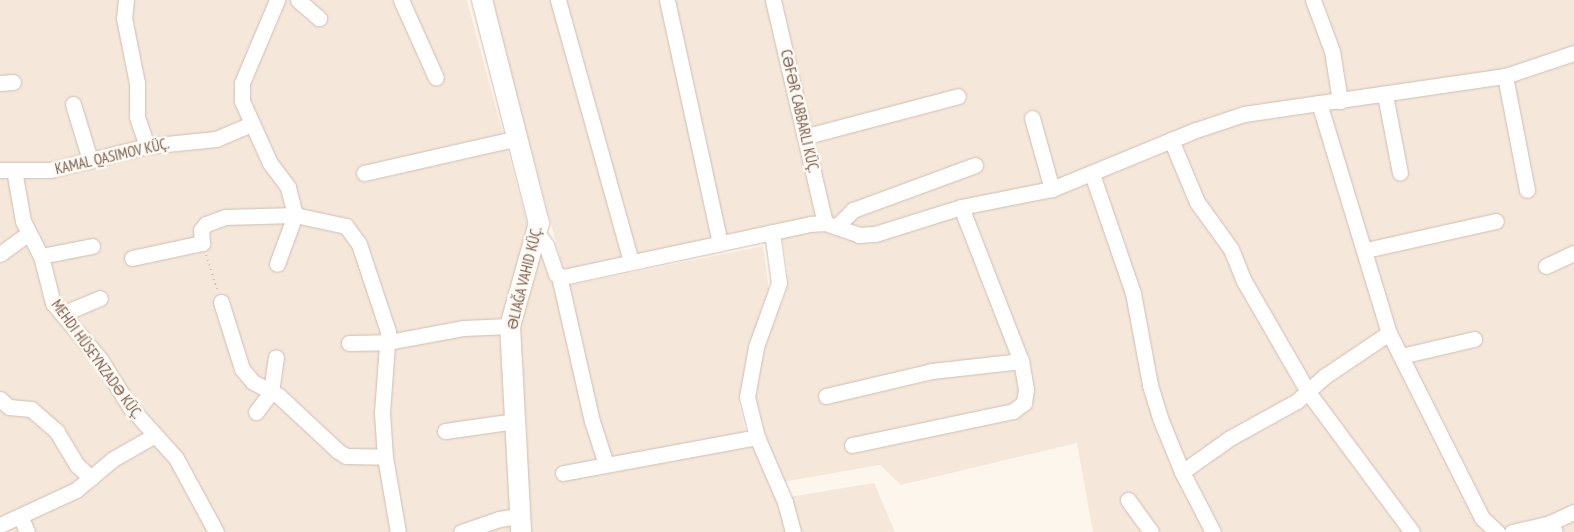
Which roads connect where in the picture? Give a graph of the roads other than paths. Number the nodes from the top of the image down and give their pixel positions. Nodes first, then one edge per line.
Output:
1 (126, 0) edge
2 (277, 0) edge
3 (298, 0) edge
4 (401, 0) edge
5 (482, 0) edge
6 (558, 0) edge
7 (667, 0) edge
8 (774, 0) edge
9 (1313, 0) edge
10 (319, 18) dead end
11 (1574, 54) edge
12 (1505, 76) junction
13 (436, 78) dead end
14 (1385, 95) junction
15 (958, 96) dead end
16 (1340, 101) junction
17 (1319, 103) junction
18 (73, 104) dead end
19 (1032, 118) dead end
20 (251, 124) junction
21 (806, 136) junction
22 (518, 138) junction
23 (1171, 140) junction
24 (146, 146) junction
25 (90, 160) junction
26 (975, 165) dead end
27 (7, 170) edge
28 (364, 173) dead end
29 (1400, 173) dead end
30 (1092, 174) junction
31 (1052, 189) junction
32 (1527, 190) dead end
33 (961, 207) junction
34 (295, 216) junction
35 (1496, 221) dead end
36 (831, 225) junction
37 (772, 232) junction
38 (28, 234) junction
39 (538, 234) junction
40 (720, 243) junction
41 (92, 246) dead end
42 (1366, 250) junction
43 (1574, 253) edge
44 (0, 254) edge
45 (41, 256) junction
46 (132, 258) dead end
47 (631, 262) junction
48 (277, 264) dead end
49 (1546, 266) dead end
50 (559, 276) junction
51 (100, 298) dead end
52 (221, 302) road end
53 (62, 314) junction
54 (510, 326) junction
55 (1389, 332) junction
56 (1474, 339) dead end
57 (349, 342) dead end
58 (388, 342) junction
59 (1401, 356) junction
60 (276, 357) dead end
61 (1022, 361) junction
62 (272, 392) junction
63 (1308, 392) junction
64 (826, 396) dead end
65 (0, 399) edge
66 (256, 412) dead end
67 (515, 421) junction
68 (445, 431) dead end
69 (155, 436) junction
70 (757, 437) junction
71 (852, 445) dead end
72 (384, 457) junction
73 (606, 464) junction
74 (1182, 472) junction
75 (563, 473) dead end
76 (91, 478) junction
77 (1128, 500) dead end
78 (1574, 512) edge
79 (20, 516) junction
80 (520, 524) edge
81 (0, 525) edge
82 (1553, 528) edge
83 (27, 532) edge
84 (216, 532) edge
85 (398, 532) edge
86 (462, 532) edge
87 (794, 532) edge
88 (1151, 532) edge
89 (1213, 532) edge
90 (1412, 532) edge
91 (1497, 532) edge
92 (1512, 532) edge

1 - 24 street
2 - 20 street
3 - 10 street
4 - 13 street
5 - 22 street, ƏLIAĞA VAHID KÜÇ.
6 - 47 street
7 - 40 street
8 - 21 street
9 - 16 street
11 - 12 street
12 - 14 street
12 - 32 street
14 - 16 street
14 - 29 street
15 - 21 street
16 - 17 street
17 - 23 street
17 - 42 street
18 - 25 street
19 - 31 street
20 - 24 street
20 - 34 street
21 - 36 street
22 - 28 street
22 - 39 street, ƏLIAĞA VAHID KÜÇ.
23 - 30 street
23 - 63 street
24 - 25 street
25 - 27 street
26 - 36 street
27 - 38 street, MEHDI HÜSEYNZADƏ KÜÇ.
30 - 31 street
30 - 74 street
31 - 33 street
33 - 36 street
33 - 61 street
34 - 46 street
34 - 48 street
34 - 58 street
35 - 42 street
36 - 37 street
37 - 40 street
37 - 70 street
38 - 44 street
38 - 45 street, MEHDI HÜSEYNZADƏ KÜÇ.
39 - 50 street
39 - 54 street, ƏLIAĞA VAHID KÜÇ.
40 - 47 street
41 - 45 street
42 - 55 street
43 - 49 street
45 - 53 street, MEHDI HÜSEYNZADƏ KÜÇ.
47 - 50 street
50 - 73 street
51 - 53 street
52 - 62 street
53 - 69 street, MEHDI HÜSEYNZADƏ KÜÇ.
54 - 58 street
54 - 67 street, ƏLIAĞA VAHID KÜÇ.
55 - 59 street
55 - 63 street
56 - 59 street
57 - 58 street
58 - 72 street
59 - 91 street
60 - 62 street
61 - 64 street
61 - 71 street
62 - 66 street
62 - 72 street
63 - 74 street
63 - 90 street
65 - 76 street
67 - 68 street
67 - 80 street, ƏLIAĞA VAHID KÜÇ.
69 - 76 street
69 - 84 street, MEHDI HÜSEYNZADƏ KÜÇ.
70 - 73 street
70 - 87 street
72 - 85 street
73 - 75 street
74 - 89 street
76 - 79 street
77 - 88 street
78 - 82 street
79 - 81 street
79 - 83 street
80 - 86 street
82 - 92 street

